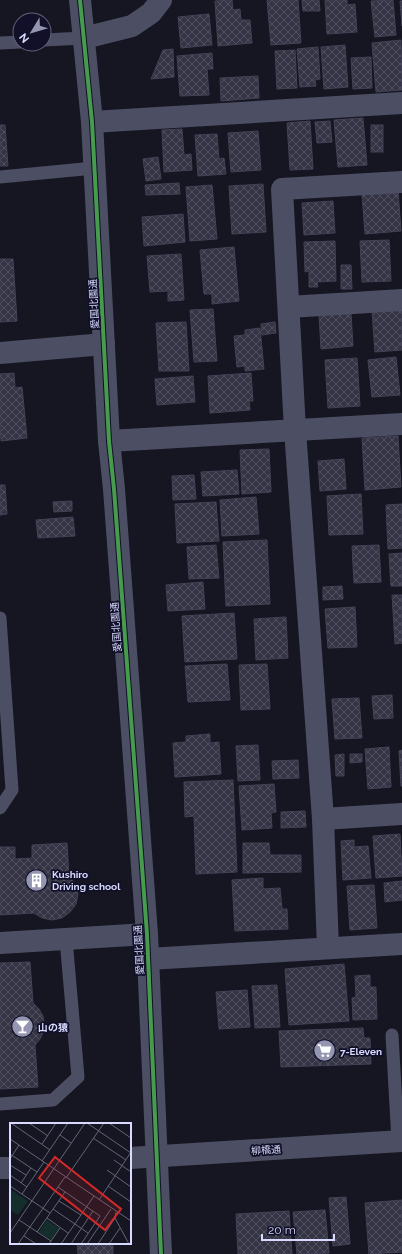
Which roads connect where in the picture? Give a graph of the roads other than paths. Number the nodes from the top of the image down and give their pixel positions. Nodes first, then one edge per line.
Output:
1 (80, 0) edge
2 (161, 0) edge
3 (84, 38) junction
4 (52, 40) edge
5 (12, 42) edge
6 (0, 43) edge
7 (402, 103) edge
8 (92, 122) junction
9 (94, 168) junction
10 (0, 177) edge
11 (402, 182) edge
12 (402, 300) edge
13 (288, 307) junction
14 (104, 344) junction
15 (0, 353) edge
16 (402, 424) edge
17 (295, 430) junction
18 (109, 442) junction
19 (0, 618) edge
20 (2, 681) edge
21 (0, 808) edge
22 (402, 814) edge
23 (322, 819) junction
24 (147, 934) junction
25 (66, 939) junction
26 (0, 943) edge
27 (402, 944) edge
28 (328, 948) junction
29 (148, 959) junction
30 (392, 1035) dead end
31 (0, 1104) edge
32 (400, 1141) edge
33 (156, 1156) junction
34 (131, 1158) edge
35 (160, 1254) edge

1 - 3 street, 愛国北園通
2 - 3 street
3 - 4 lane
3 - 8 street, 愛国北園通
5 - 6 lane
7 - 8 street
8 - 9 street, 愛国北園通
9 - 10 lane
9 - 14 street, 愛国北園通
11 - 13 street
12 - 13 street
13 - 17 street
14 - 15 street
14 - 18 street, 愛国北園通
16 - 17 street
17 - 18 street
17 - 23 street
18 - 24 street, 愛国北園通
19 - 20 lane
20 - 21 lane
22 - 23 street
23 - 28 street
24 - 25 street
24 - 29 street, 愛国北園通
25 - 26 street
25 - 31 lane
27 - 28 street
28 - 29 street
29 - 33 street, 愛国北園通
30 - 32 lane
32 - 33 street, 柳橋通
33 - 34 street, 柳橋通
33 - 35 street, 愛国北園通

